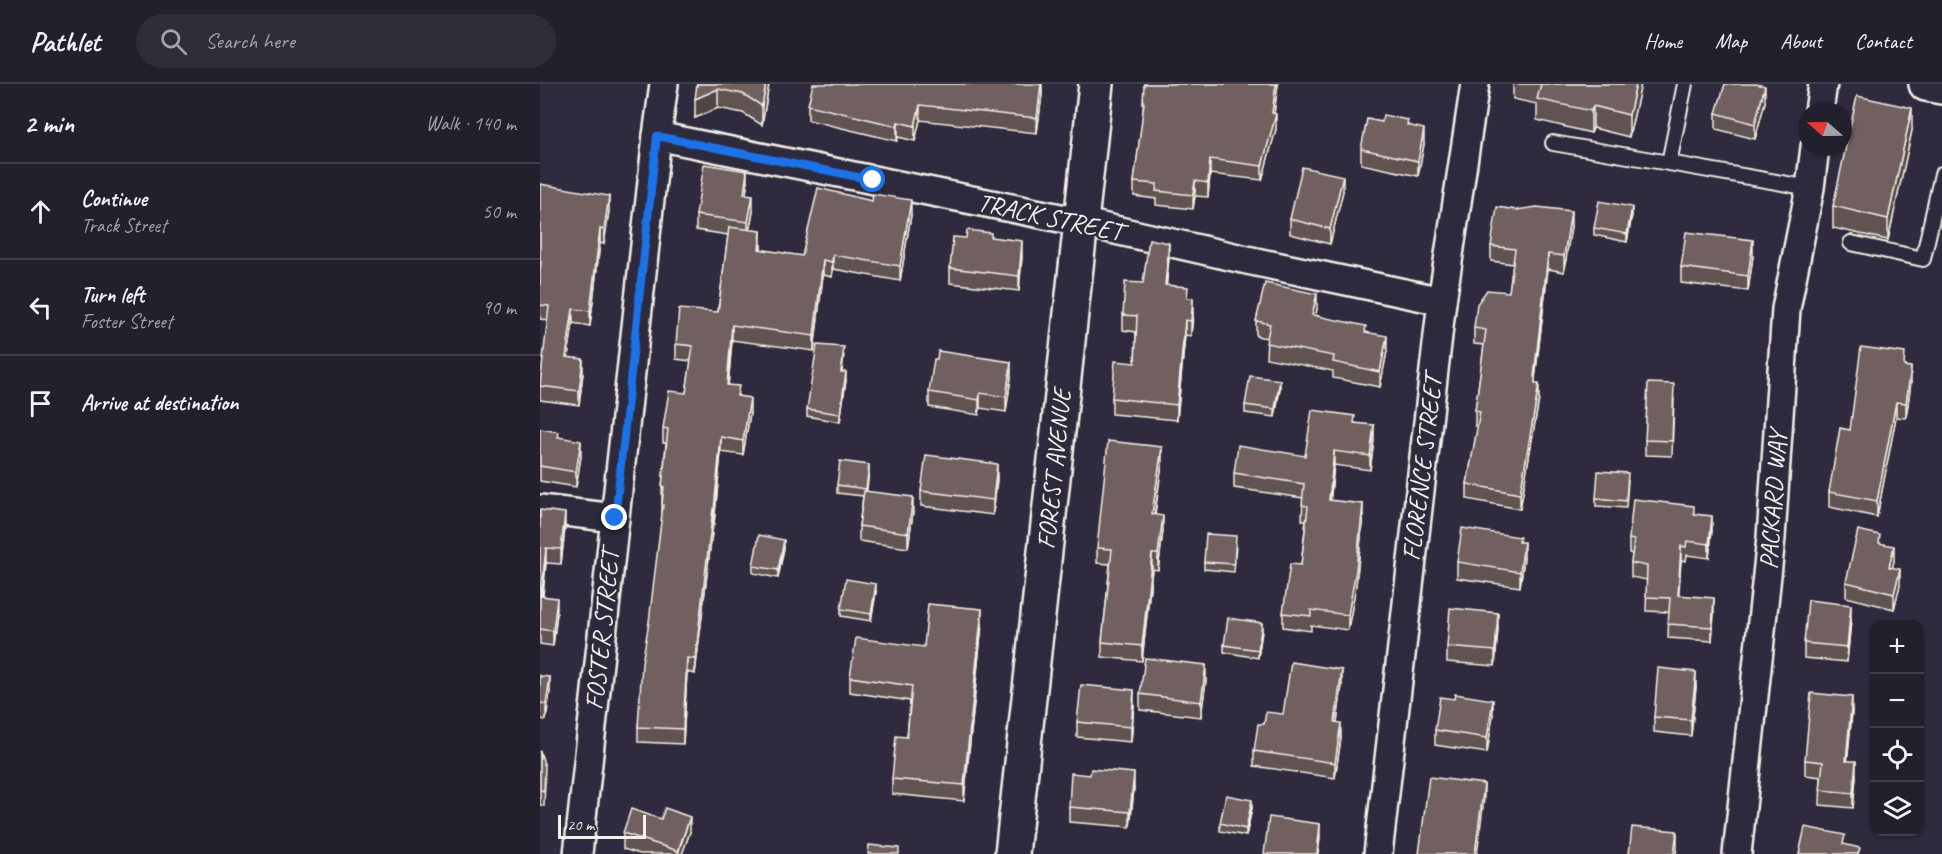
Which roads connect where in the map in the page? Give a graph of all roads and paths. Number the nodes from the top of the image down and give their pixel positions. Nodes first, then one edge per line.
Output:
1 (664, 84) edge
2 (1096, 84) edge
3 (1475, 84) edge
4 (1685, 84) edge
5 (1823, 84) edge
6 (1926, 84) edge
7 (1942, 87) edge
8 (1820, 102) edge
9 (657, 136) junction
10 (1553, 143) dead end
11 (1814, 156) edge
12 (1669, 163) junction
13 (1942, 174) edge
14 (1810, 188) junction
15 (1080, 222) junction
16 (1851, 243) dead end
17 (1442, 301) junction
18 (540, 509) edge
19 (615, 518) junction
20 (578, 854) edge
21 (1012, 854) edge
22 (1378, 854) edge
23 (1737, 854) edge

1 - 9 street, FOSTER STREET
2 - 15 street, FOREST AVENUE
3 - 17 street, FLORENCE STREET
4 - 12 lane
5 - 8 street
6 - 7 street
9 - 15 street, TRACK STREET
9 - 19 street, FOSTER STREET
10 - 12 lane
11 - 14 street, PACKARD WAY
12 - 14 lane
13 - 16 lane
14 - 23 street, PACKARD WAY
15 - 17 street, TRACK STREET
15 - 21 street, FOREST AVENUE
17 - 22 street, FLORENCE STREET
18 - 19 street
19 - 20 street, FOSTER STREET

